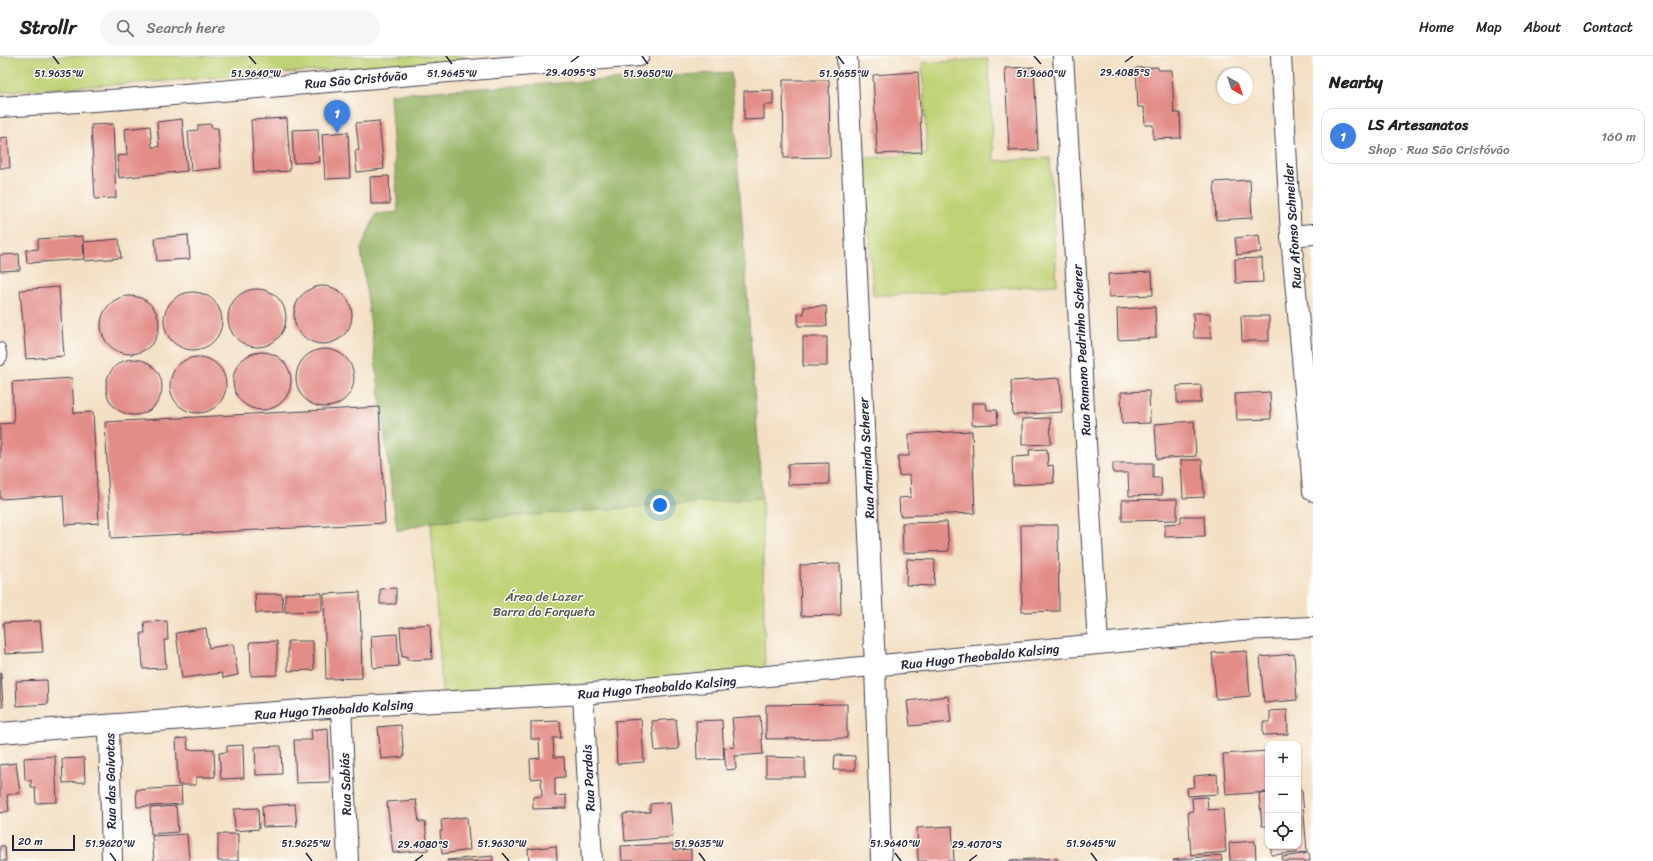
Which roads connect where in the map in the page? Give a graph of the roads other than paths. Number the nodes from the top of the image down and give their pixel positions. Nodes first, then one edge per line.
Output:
1 (639, 56) edge
2 (847, 56) edge
3 (1063, 56) edge
4 (1281, 56) edge
5 (0, 107) edge
6 (1313, 234) edge
7 (1291, 236) junction
8 (0, 348) edge
9 (0, 360) edge
10 (1311, 424) edge
11 (1313, 492) edge
12 (1313, 627) edge
13 (1098, 644) junction
14 (875, 666) junction
15 (583, 694) junction
16 (342, 707) junction
17 (109, 726) junction
18 (0, 733) edge
19 (112, 861) edge
20 (348, 861) edge
21 (592, 861) edge
22 (881, 861) edge

1 - 5 street, Rua São Cristóvão
2 - 14 street, Rua Arminda Scherer
3 - 13 street, Rua Romano Pedrinho Scherer
4 - 7 street, Rua Afonso Schneider
6 - 7 street
7 - 10 street, Rua Afonso Schneider
8 - 9 lane
10 - 11 street, Rua Afonso Schneider
12 - 13 street, Rua Hugo Theobaldo Kalsing
13 - 14 street, Rua Hugo Theobaldo Kalsing
14 - 15 street, Rua Hugo Theobaldo Kalsing
14 - 22 street, Rua Arminda Scherer
15 - 16 street, Rua Hugo Theobaldo Kalsing
15 - 21 street, Rua Pardais
16 - 17 street, Rua Hugo Theobaldo Kalsing
16 - 20 street, Rua Sabiás
17 - 18 street, Rua Hugo Theobaldo Kalsing
17 - 19 street, Rua das Gaivotas

